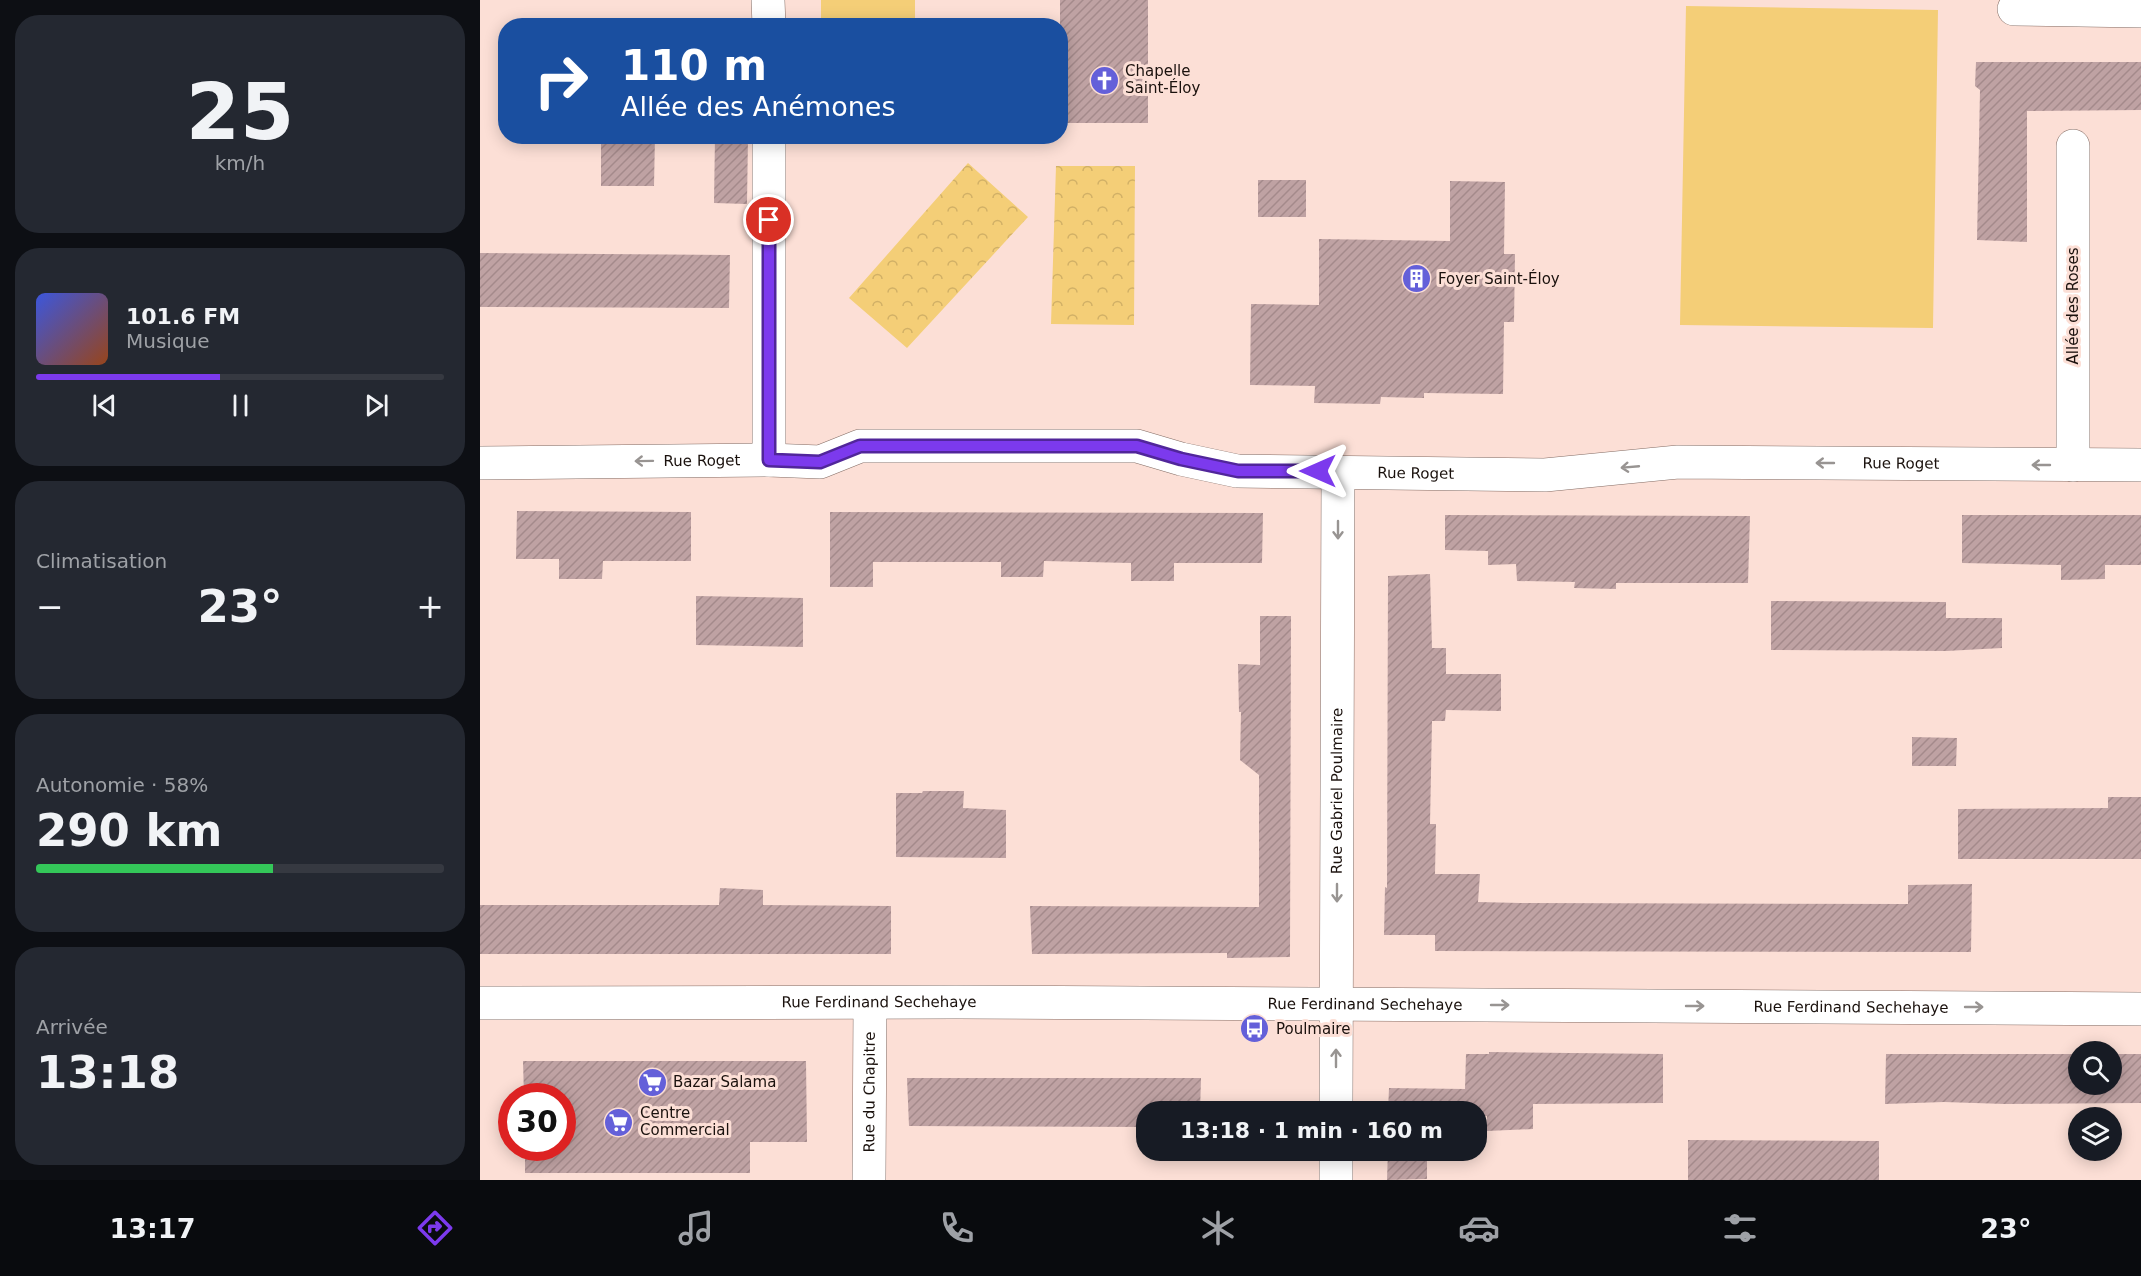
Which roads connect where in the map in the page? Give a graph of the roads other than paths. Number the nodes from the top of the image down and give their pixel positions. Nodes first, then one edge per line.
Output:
1 (768, 0) edge
2 (2013, 9) dead end
3 (2141, 11) edge
4 (768, 18) edge
5 (769, 144) edge
6 (2073, 146) dead end
7 (769, 460) junction
8 (480, 463) edge
9 (2073, 465) junction
10 (2141, 465) edge
11 (1338, 472) junction
12 (480, 1003) edge
13 (870, 1003) junction
14 (1336, 1005) junction
15 (2141, 1009) edge
16 (1336, 1101) edge
17 (1336, 1161) edge
18 (869, 1180) edge
19 (1336, 1180) edge

1 - 4 street
2 - 3 street
5 - 7 street
6 - 9 street, Allée des Roses
7 -> 8 street, Rue Roget
7 - 11 street, Rue Roget
9 - 10 street, Rue Roget
9 -> 11 street, Rue Roget
11 -> 14 street, Rue Gabriel Poulmaire
12 - 13 street, Rue Ferdinand Sechehaye
13 - 14 street, Rue Ferdinand Sechehaye
13 - 18 street, Rue du Chapitre
14 -> 15 street, Rue Ferdinand Sechehaye
16 -> 14 street, Rue Gabriel Poulmaire
17 - 19 street

